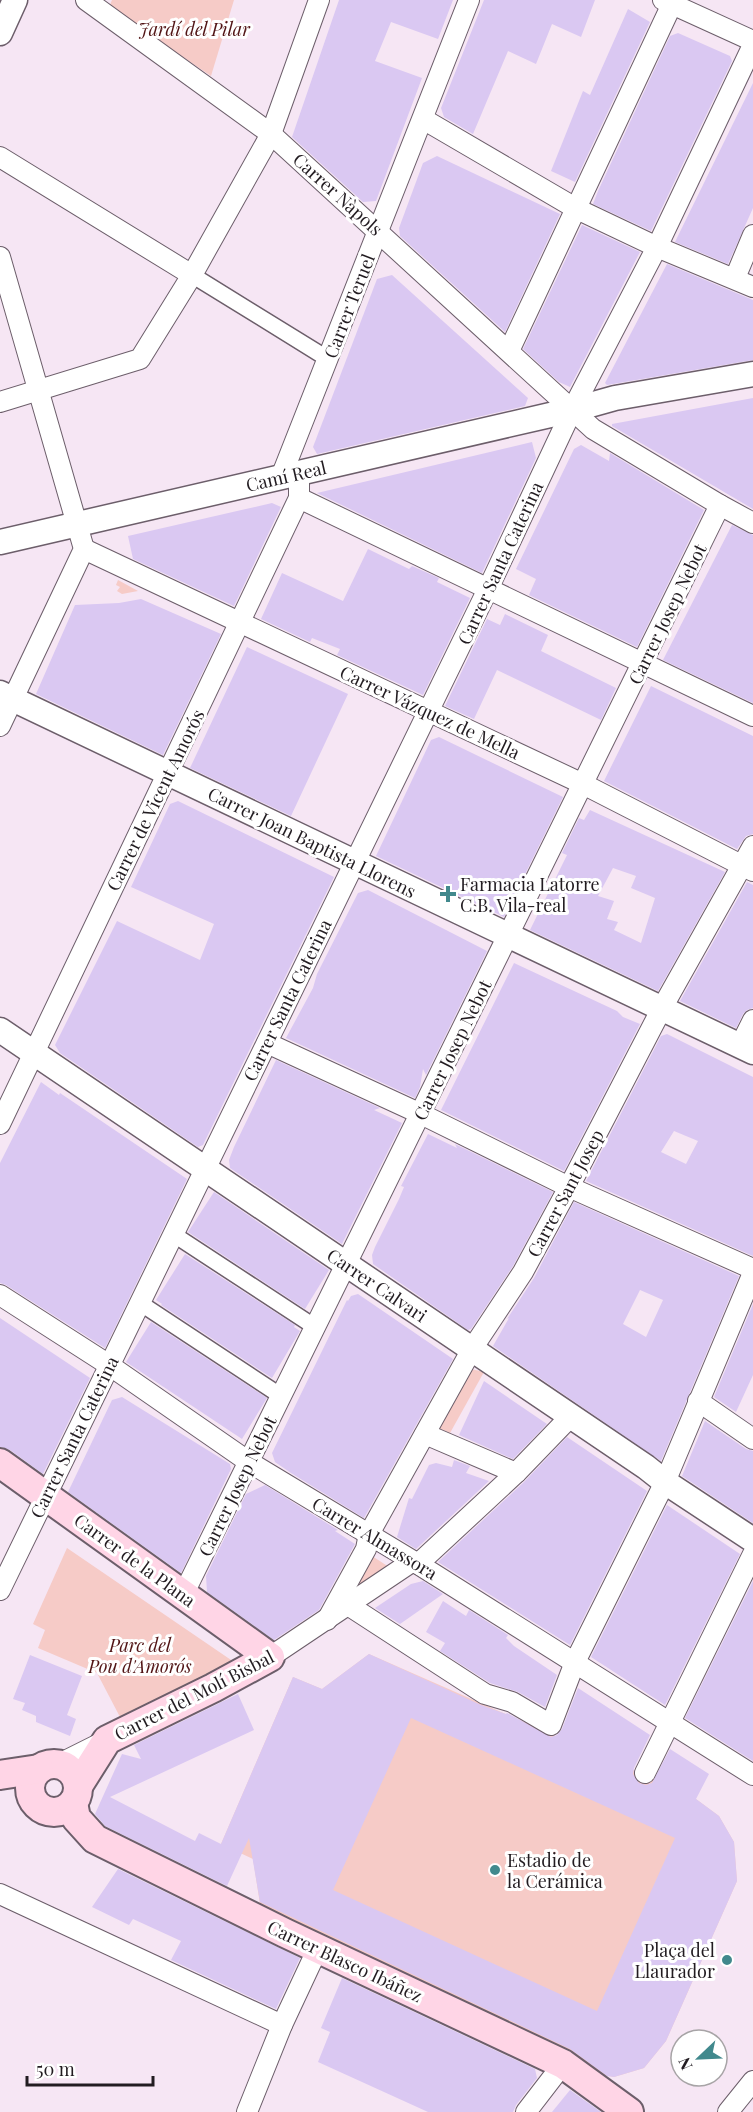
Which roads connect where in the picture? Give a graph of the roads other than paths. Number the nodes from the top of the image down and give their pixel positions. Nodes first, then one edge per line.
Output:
1 (15, 0) edge
2 (86, 0) edge
3 (319, 0) edge
4 (469, 0) edge
5 (668, 2) edge
6 (0, 33) edge
7 (753, 43) edge
8 (423, 119) junction
9 (271, 134) junction
10 (0, 158) edge
11 (577, 209) junction
12 (379, 230) junction
13 (753, 235) edge
14 (657, 247) junction
15 (0, 257) edge
16 (192, 275) junction
17 (735, 278) junction
18 (753, 287) edge
19 (509, 351) junction
20 (328, 359) junction
21 (753, 374) edge
22 (38, 390) junction
23 (0, 402) edge
24 (572, 410) junction
25 (290, 475) junction
26 (299, 498) junction
27 (720, 506) junction
28 (753, 523) edge
29 (77, 524) junction
30 (0, 542) edge
31 (80, 557) junction
32 (488, 589) junction
33 (240, 622) junction
34 (643, 663) junction
35 (6, 696) edge
36 (429, 711) junction
37 (753, 716) edge
38 (0, 726) edge
39 (168, 773) junction
40 (583, 784) junction
41 (753, 846) edge
42 (355, 862) junction
43 (748, 868) edge
44 (508, 936) junction
45 (662, 1008) junction
46 (753, 1020) edge
47 (0, 1030) edge
48 (267, 1042) junction
49 (746, 1049) edge
50 (34, 1053) junction
51 (421, 1114) junction
52 (0, 1124) edge
53 (205, 1169) junction
54 (569, 1187) junction
55 (173, 1234) junction
56 (346, 1264) junction
57 (753, 1271) edge
58 (0, 1295) edge
59 (140, 1302) junction
60 (315, 1327) junction
61 (472, 1349) junction
62 (109, 1365) junction
63 (281, 1396) junction
64 (698, 1401) junction
65 (571, 1416) junction
66 (425, 1434) junction
67 (753, 1439) edge
68 (249, 1461) junction
69 (0, 1463) edge
70 (516, 1473) junction
71 (664, 1482) junction
72 (45, 1495) junction
73 (369, 1534) junction
74 (753, 1540) edge
75 (753, 1554) edge
76 (416, 1563) junction
77 (0, 1590) edge
78 (183, 1594) junction
79 (348, 1605) junction
80 (327, 1620) junction
81 (270, 1657) junction
82 (574, 1662) junction
83 (669, 1722) junction
84 (107, 1740) junction
85 (49, 1766) junction
86 (645, 1773) dead end
87 (0, 1775) edge
88 (753, 1775) edge
89 (0, 1789) edge
90 (76, 1795) junction
91 (35, 1802) junction
92 (0, 1894) edge
93 (318, 1948) junction
94 (282, 2025) junction
95 (563, 2064) junction
96 (753, 2081) edge
97 (248, 2112) edge
98 (526, 2112) edge
99 (629, 2112) edge
100 (728, 2112) edge

1 - 6 street
2 - 9 street, Carrer Nàpols
3 - 9 street
4 - 8 street, Carrer Teruel
5 - 7 street
5 - 11 street
7 - 14 street, Carrer Santa Caterina
8 - 11 street
8 - 12 street, Carrer Teruel
9 - 12 street, Carrer Nàpols
9 - 16 street
10 - 16 street
11 - 14 street
11 - 19 street
12 - 19 street, Carrer Nàpols
12 - 20 street, Carrer Teruel
13 - 17 street
14 - 17 street
14 - 24 street, Carrer Santa Caterina
15 - 22 street
16 - 20 street
16 - 22 street
17 - 18 street
19 - 24 street, Carrer Nàpols
20 - 25 street, Carrer Teruel
21 - 24 street, Camí Real
22 - 23 street
22 - 29 street
24 - 25 street, Camí Real
24 - 27 street, Carrer Nàpols
24 - 32 street, Carrer Santa Caterina
25 - 26 street, Carrer de Vicent Amorós
25 - 29 street, Camí Real
26 - 32 street
26 - 33 street, Carrer de Vicent Amorós
27 - 28 street, Carrer Nàpols
27 - 34 street, Carrer Josep Nebot
29 - 30 street, Camí Real
29 - 31 street
31 - 33 street, Carrer Vázquez de Mella
31 - 35 street
32 - 34 street
32 - 36 street, Carrer Santa Caterina
33 - 36 street, Carrer Vázquez de Mella
33 - 39 street, Carrer de Vicent Amorós
34 - 37 street
34 - 40 street, Carrer Josep Nebot
35 - 38 street
35 - 39 street, Carrer Joan Baptista Llorens
36 - 40 street, Carrer Vázquez de Mella
36 - 42 street, Carrer Santa Caterina
39 - 42 street, Carrer Joan Baptista Llorens
39 - 50 street, Carrer de Vicent Amorós
40 - 43 street, Carrer Vázquez de Mella
40 - 44 street, Carrer Josep Nebot
41 - 43 street, Carrer Sant Josep
42 - 44 street, Carrer Joan Baptista Llorens
42 - 48 street, Carrer Santa Caterina
43 - 45 street, Carrer Sant Josep
44 - 45 street, Carrer Joan Baptista Llorens
44 - 51 street, Carrer Josep Nebot
45 - 49 street, Carrer Joan Baptista Llorens
45 - 54 street, Carrer Sant Josep
46 - 49 street
47 - 50 street, Carrer Calvari
48 - 51 street
48 - 53 street, Carrer Santa Caterina
50 - 52 street, Carrer de Vicent Amorós
50 - 53 street, Carrer Calvari
51 - 54 street
51 - 56 street, Carrer Josep Nebot
53 - 55 street, Carrer Santa Caterina
53 - 56 street, Carrer Calvari
54 - 57 street
54 - 61 street, Carrer Sant Josep
55 - 59 street, Carrer Santa Caterina
55 - 60 street
56 - 60 street, Carrer Josep Nebot
56 - 61 street, Carrer Calvari
57 - 64 street
58 - 62 street, Carrer Almassora
59 - 62 street, Carrer Santa Caterina
59 - 63 street
60 - 63 street, Carrer Josep Nebot
61 - 65 street, Carrer Calvari
61 - 66 street, Carrer Sant Josep
62 - 68 street, Carrer Almassora
62 - 72 street, Carrer Santa Caterina
63 - 68 street, Carrer Josep Nebot
64 - 67 street
64 - 71 street
65 - 70 street, Carrer del Molí Bisbal
65 - 71 street, Carrer Calvari
66 - 70 street
66 - 73 street, Carrer Sant Josep
68 - 73 street, Carrer Almassora
68 - 78 street, Carrer Josep Nebot
69 - 72 main road, Carrer de la Plana
70 - 76 street, Carrer del Molí Bisbal
71 - 74 street, Carrer Calvari
71 - 82 street
72 - 77 street, Carrer Santa Caterina
72 - 78 main road, Carrer de la Plana
73 - 76 street, Carrer Almassora
73 - 80 street, Carrer Sant Josep
75 - 83 street
76 - 79 street, Carrer del Molí Bisbal
76 - 82 street, Carrer Almassora
78 - 81 main road, Carrer de la Plana
79 - 80 street, Carrer del Molí Bisbal
79 - 82 street
80 - 81 street, Carrer del Molí Bisbal
81 - 84 main road, Carrer del Molí Bisbal
82 - 83 street, Carrer Almassora
83 - 86 street
83 - 88 street, Carrer Almassora
84 - 85 street, Carrer del Molí Bisbal
84 - 90 main road
85 - 87 main road, Carrer del Molí Bisbal
85 - 90 main road
85 - 91 main road
89 - 91 main road
90 - 91 main road
90 - 93 main road, Carrer Blasco Ibáñez
92 - 94 street
93 - 94 street
93 - 95 main road, Carrer Blasco Ibáñez
94 - 97 street
95 - 98 street
95 - 99 main road, Carrer Blasco Ibáñez
96 - 100 street

